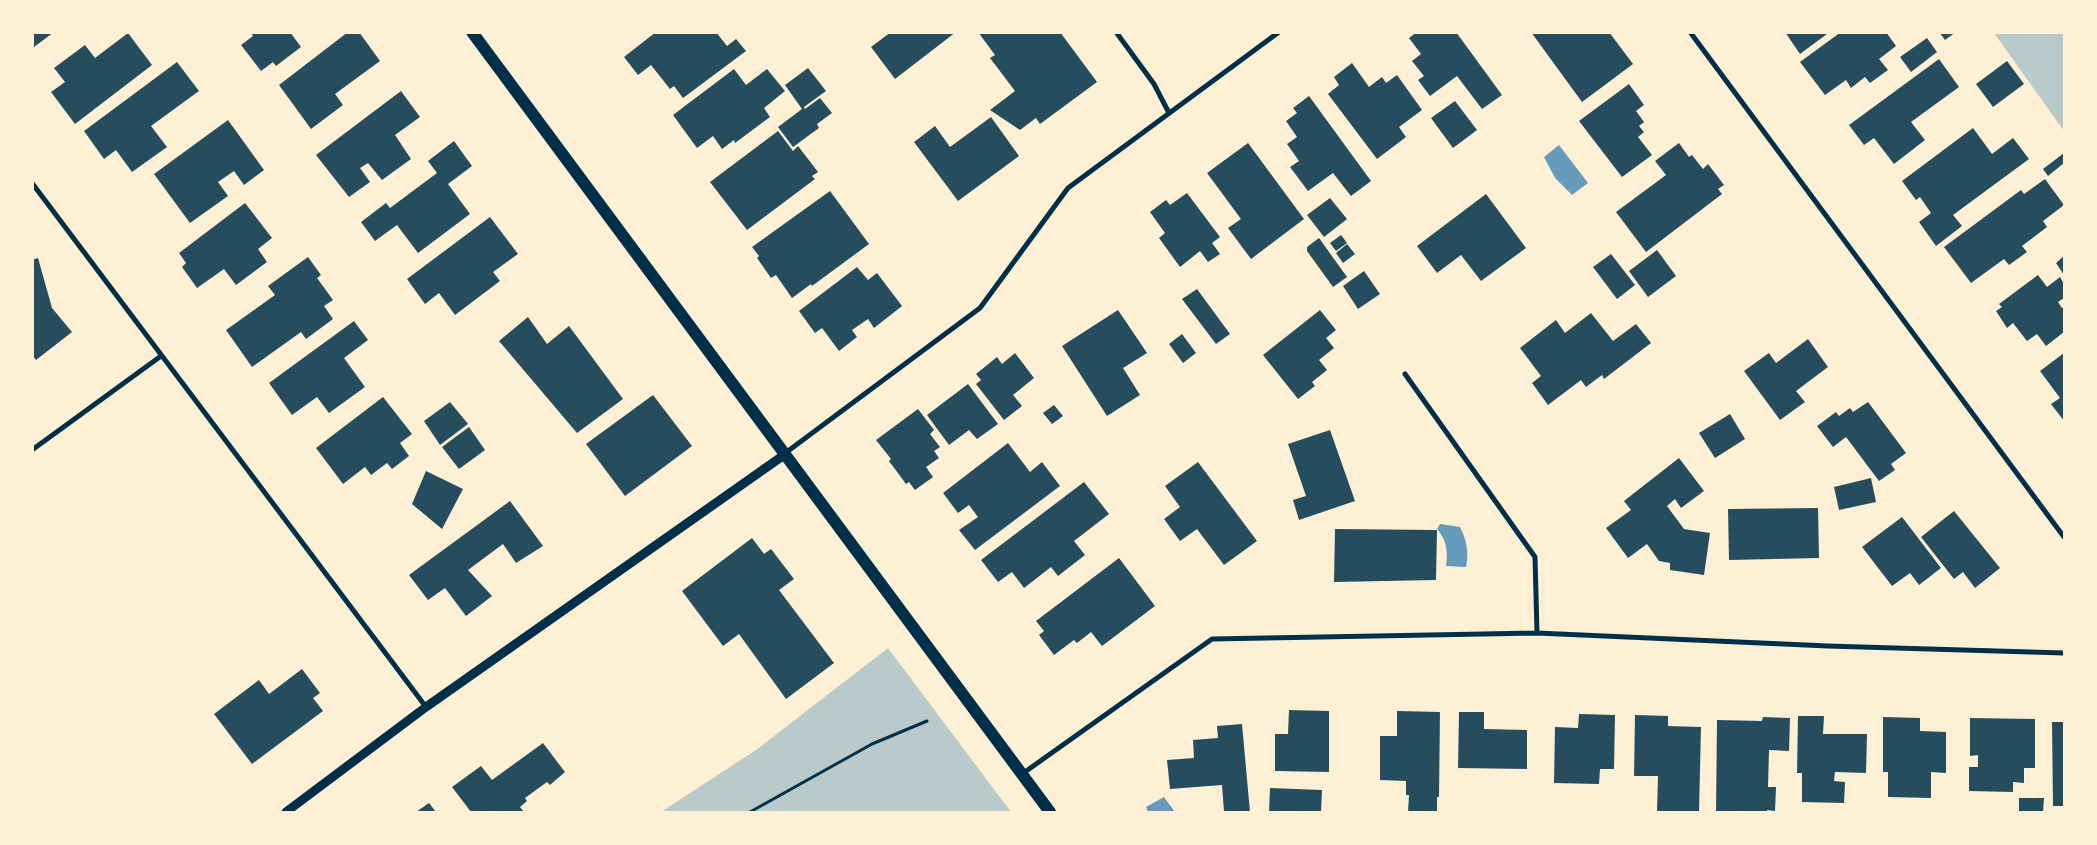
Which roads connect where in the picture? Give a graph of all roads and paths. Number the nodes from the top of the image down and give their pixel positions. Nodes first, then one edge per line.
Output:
1 (472, 32) edge
2 (1116, 32) edge
3 (1279, 32) edge
4 (1690, 32) edge
5 (1169, 113) junction
6 (32, 184) edge
7 (161, 356) junction
8 (1405, 374) dead end
9 (32, 450) edge
10 (784, 455) junction
11 (2064, 537) edge
12 (1537, 633) junction
13 (2064, 652) edge
14 (426, 707) junction
15 (928, 721) dead end
16 (1022, 774) junction
17 (286, 812) edge
18 (750, 812) edge
19 (1050, 812) edge

1 - 10 main road
2 - 5 street
3 - 5 street
4 - 11 street
5 - 10 street
6 - 7 street
7 - 9 street
7 - 14 street
8 - 12 street
10 - 14 street
10 - 16 main road
12 - 13 street
12 - 16 street
14 - 17 street
15 - 18 path
16 - 19 main road

